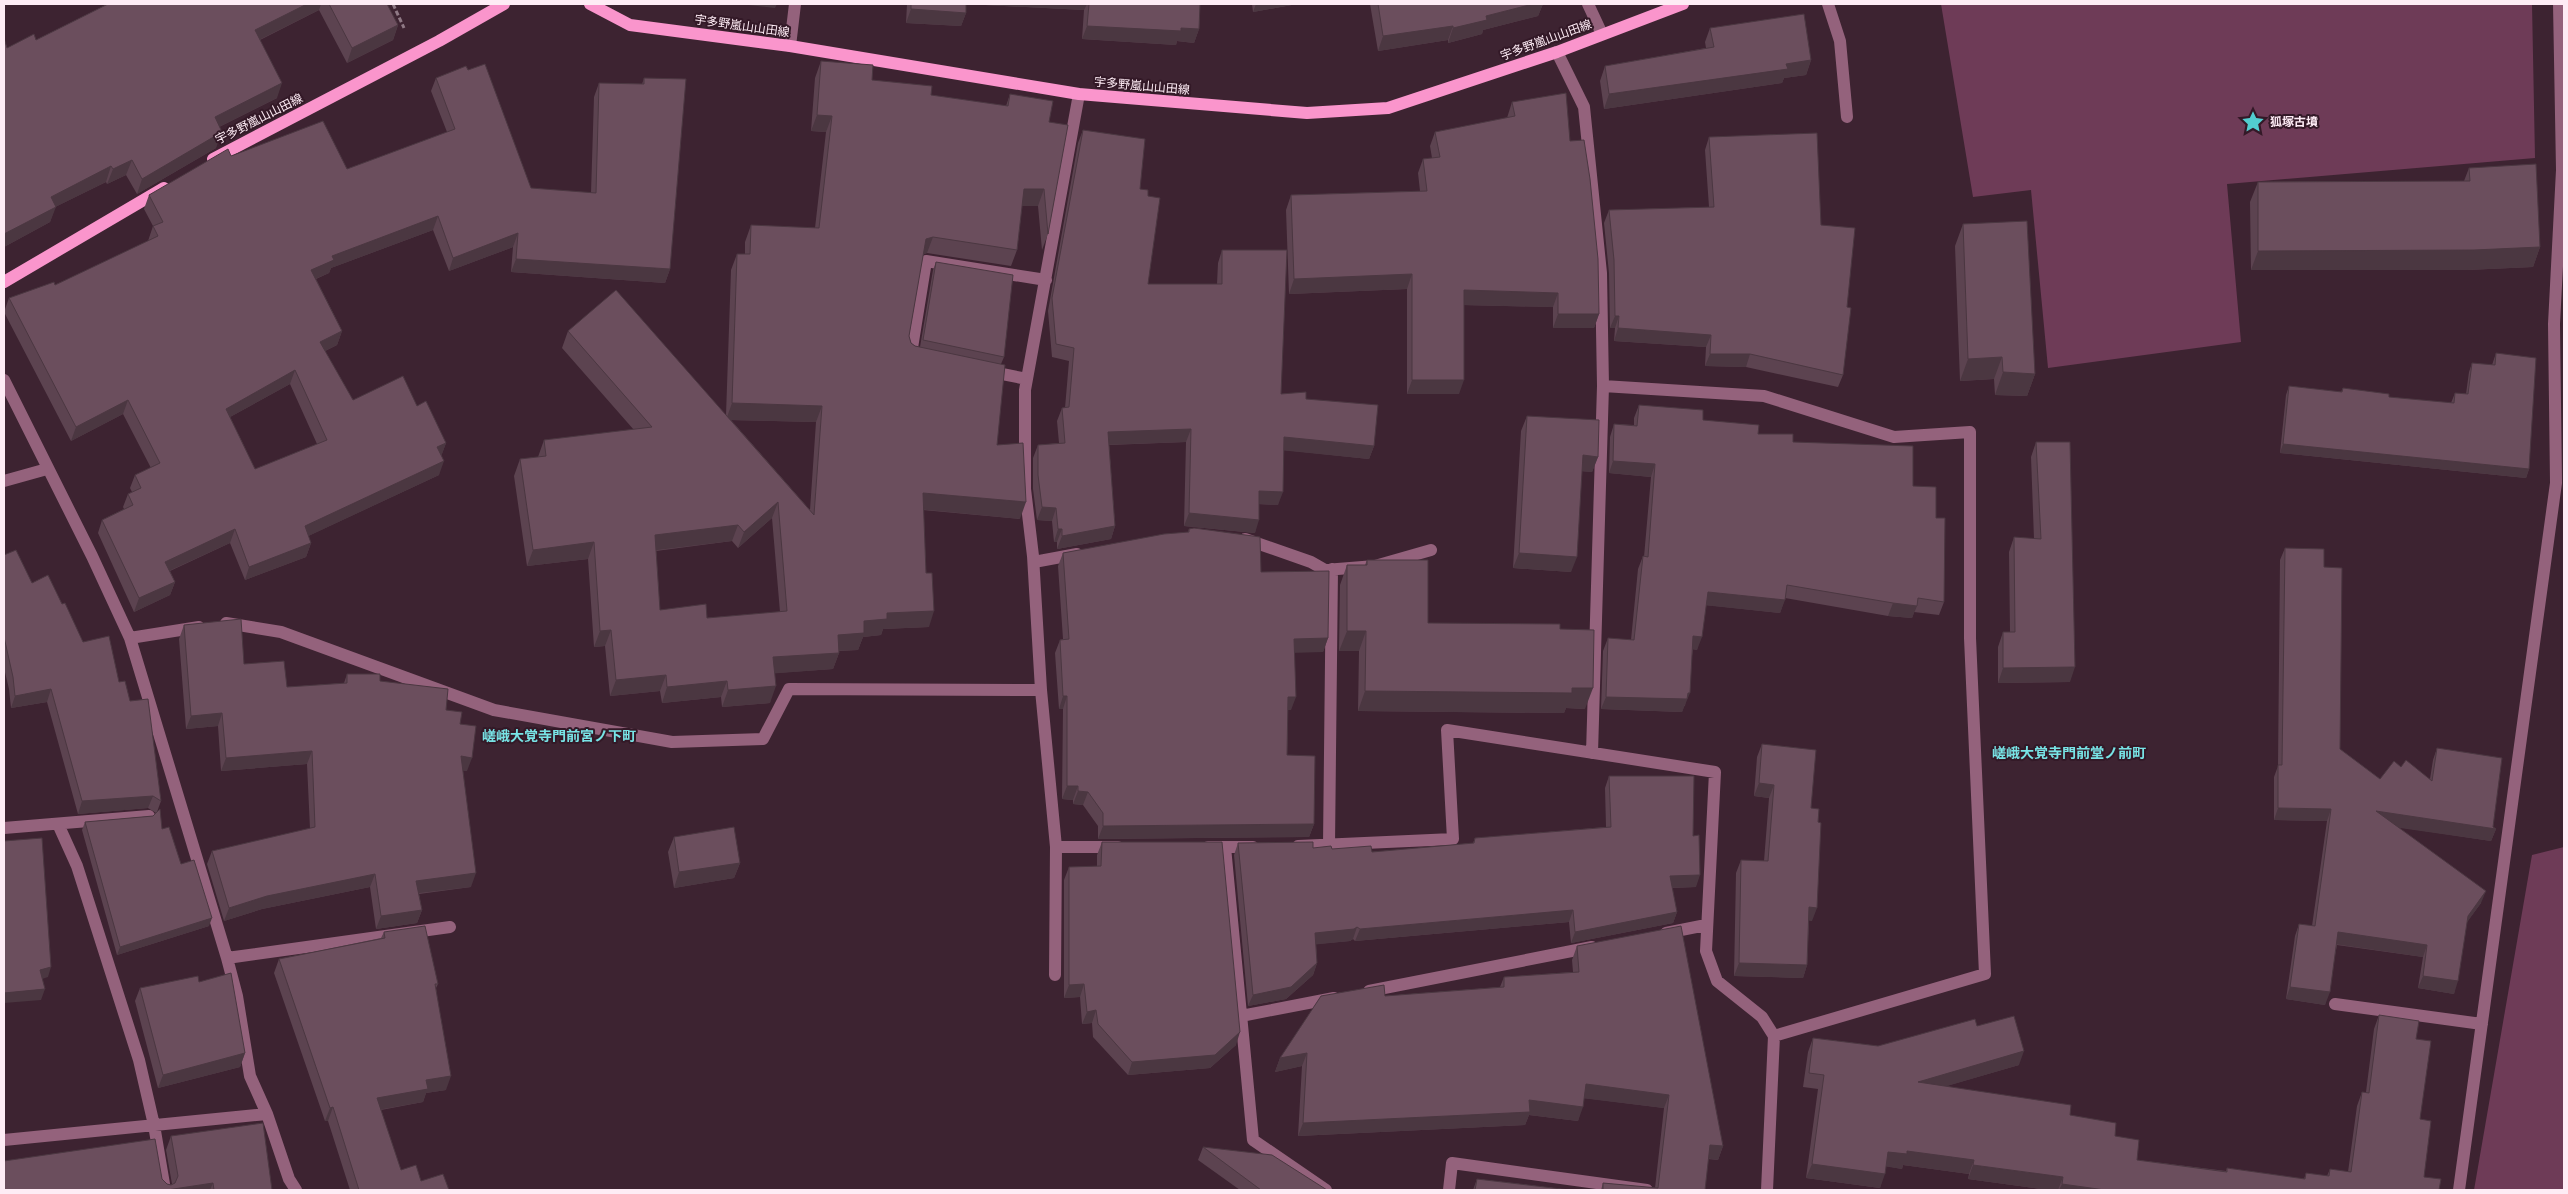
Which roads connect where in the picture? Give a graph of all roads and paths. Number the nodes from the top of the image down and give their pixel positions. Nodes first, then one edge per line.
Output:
1 (504, 4) edge
2 (590, 4) edge
3 (795, 4) edge
4 (1588, 4) edge
5 (1683, 4) edge
6 (1828, 4) edge
7 (2559, 4) edge
8 (1602, 34) junction
9 (790, 46) junction
10 (1557, 52) junction
11 (1079, 94) junction
12 (1847, 118) dead end
13 (202, 165) edge
14 (176, 181) edge
15 (1046, 280) junction
16 (4, 282) edge
17 (930, 358) edge
18 (978, 369) edge
19 (1027, 379) junction
20 (4, 380) edge
21 (1603, 386) junction
22 (47, 469) junction
23 (4, 482) edge
24 (1235, 537) edge
25 (1431, 550) dead end
26 (1092, 551) edge
27 (1034, 562) junction
28 (1332, 569) junction
29 (130, 638) junction
30 (1041, 690) junction
31 (1592, 753) junction
32 (150, 816) edge
33 (58, 824) junction
34 (4, 828) edge
35 (1329, 845) junction
36 (1056, 847) junction
37 (1129, 847) edge
38 (1197, 847) edge
39 (1226, 847) junction
40 (1270, 847) edge
41 (1287, 847) edge
42 (1706, 925) junction
43 (450, 927) dead end
44 (1649, 936) edge
45 (1601, 946) edge
46 (227, 958) junction
47 (1055, 975) dead end
48 (2335, 1004) dead end
49 (1241, 1016) junction
50 (2482, 1024) junction
51 (1774, 1036) junction
52 (267, 1114) junction
53 (154, 1125) junction
54 (4, 1140) edge
55 (165, 1190) edge
56 (296, 1190) edge
57 (1326, 1190) edge
58 (1449, 1190) edge
59 (1647, 1190) edge
60 (1767, 1190) edge
61 (2459, 1190) edge

1 - 13 main road, 宇多野嵐山山田線
2 - 9 main road, 宇多野嵐山山田線
3 - 9 street
4 - 8 street
5 - 8 main road, 宇多野嵐山山田線
6 - 12 street
7 - 50 street
8 - 10 main road, 宇多野嵐山山田線
9 - 11 main road, 宇多野嵐山山田線
10 - 11 main road, 宇多野嵐山山田線
10 - 21 street
11 - 15 street
14 - 16 main road
15 - 17 street
15 - 19 street
18 - 19 street
19 - 27 street
20 - 22 street
21 - 31 street
21 - 51 street
22 - 23 street
22 - 29 street
24 - 28 street
25 - 28 street
26 - 27 street
27 - 30 street
28 - 35 street
29 - 30 street
29 - 46 street
30 - 36 street
31 - 35 street
31 - 42 street
32 - 33 street
33 - 34 street
33 - 53 street
35 - 41 street
36 - 37 street
36 - 47 street
38 - 39 street
39 - 40 street
39 - 49 street
42 - 44 street
42 - 51 street
43 - 46 street
45 - 49 street
46 - 52 street
48 - 50 street
49 - 57 street
50 - 61 street
51 - 60 street
52 - 53 street
52 - 56 street
53 - 54 street
53 - 55 street
58 - 59 street

